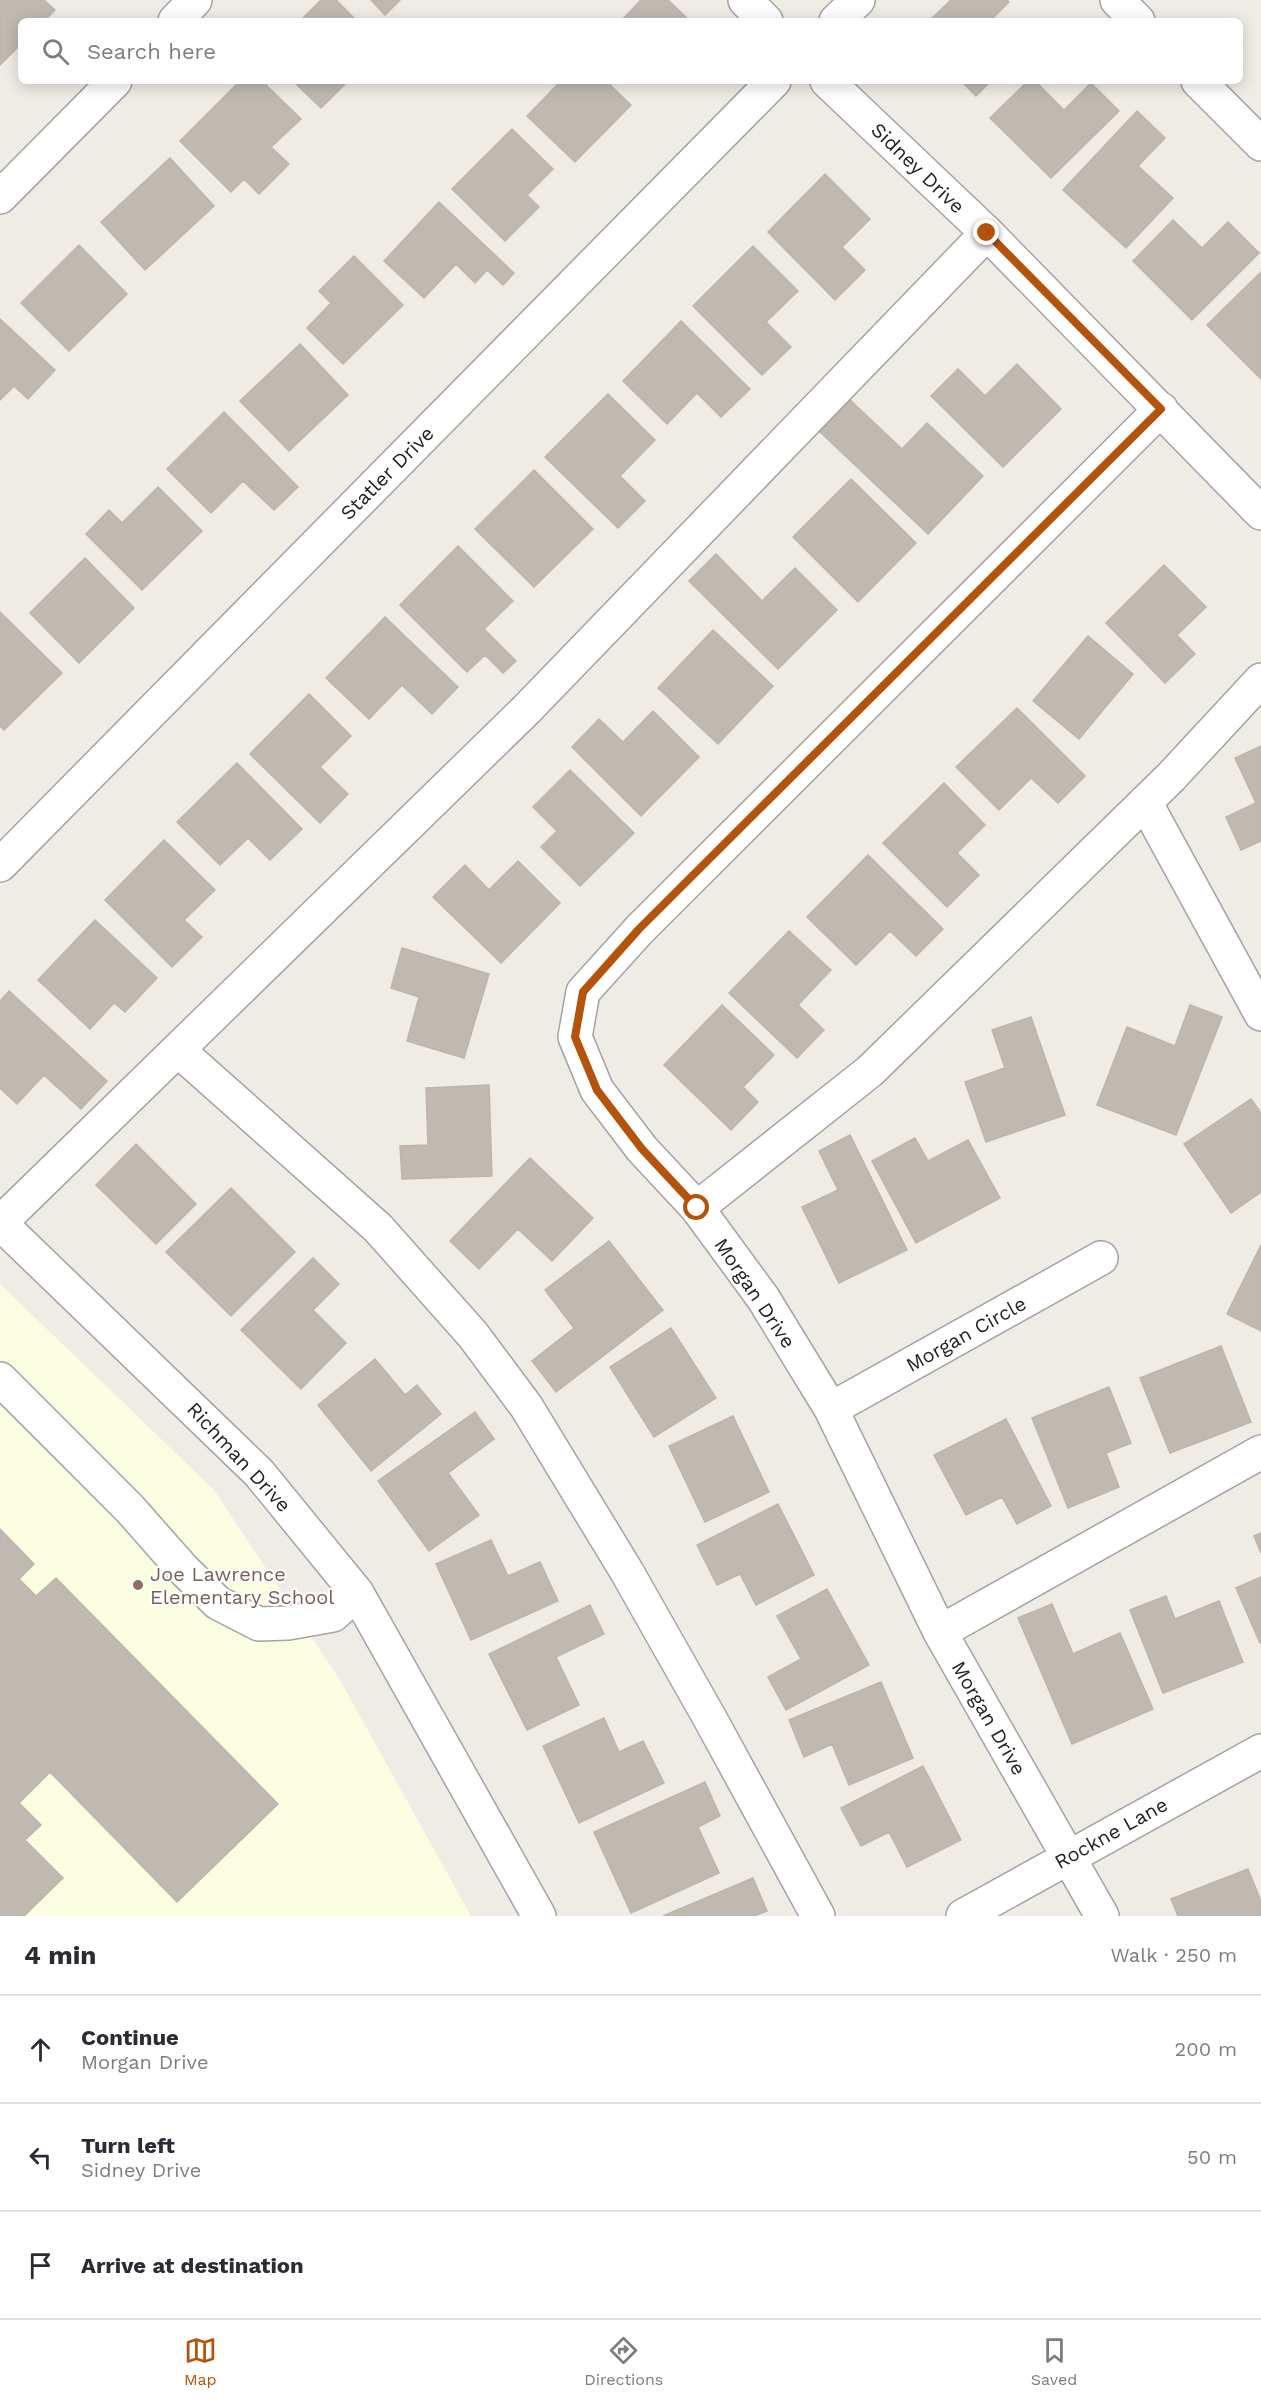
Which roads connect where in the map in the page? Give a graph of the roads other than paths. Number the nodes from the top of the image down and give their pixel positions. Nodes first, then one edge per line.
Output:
1 (195, 0) edge
2 (745, 0) edge
3 (858, 0) edge
4 (1117, 0) edge
5 (178, 18) edge
6 (763, 18) edge
7 (839, 18) edge
8 (1135, 18) edge
9 (112, 84) edge
10 (771, 84) edge
11 (830, 84) edge
12 (1201, 84) edge
13 (1261, 144) edge
14 (0, 197) edge
15 (987, 233) junction
16 (1161, 409) junction
17 (1261, 513) edge
18 (1261, 680) edge
19 (1145, 802) junction
20 (0, 865) edge
21 (1261, 1014) edge
22 (178, 1050) junction
23 (697, 1208) junction
24 (0, 1223) edge
25 (1101, 1258) dead end
26 (0, 1379) edge
27 (831, 1409) junction
28 (1261, 1452) edge
29 (357, 1593) junction
30 (940, 1632) junction
31 (1261, 1751) edge
32 (1068, 1856) junction
33 (539, 1916) edge
34 (818, 1916) edge
35 (963, 1916) edge
36 (1102, 1916) edge

1 - 5 street
2 - 6 street
3 - 7 street
4 - 8 street
9 - 14 street
10 - 20 street, Statler Drive
11 - 15 street, Sidney Drive
12 - 13 street
15 - 16 street, Sidney Drive
15 - 22 street
16 - 17 street, Sidney Drive
16 - 23 street, Morgan Drive
18 - 19 street
19 - 21 street
19 - 23 street
22 - 24 street
22 - 34 street
23 - 27 street, Morgan Drive
24 - 29 street, Richman Drive
25 - 27 street, Morgan Circle
26 - 29 street
27 - 30 street, Morgan Drive
28 - 30 street
29 - 33 street, Richman Drive
30 - 32 street, Morgan Drive
31 - 32 street, Rockne Lane
32 - 35 street, Rockne Lane
32 - 36 street, Morgan Drive

